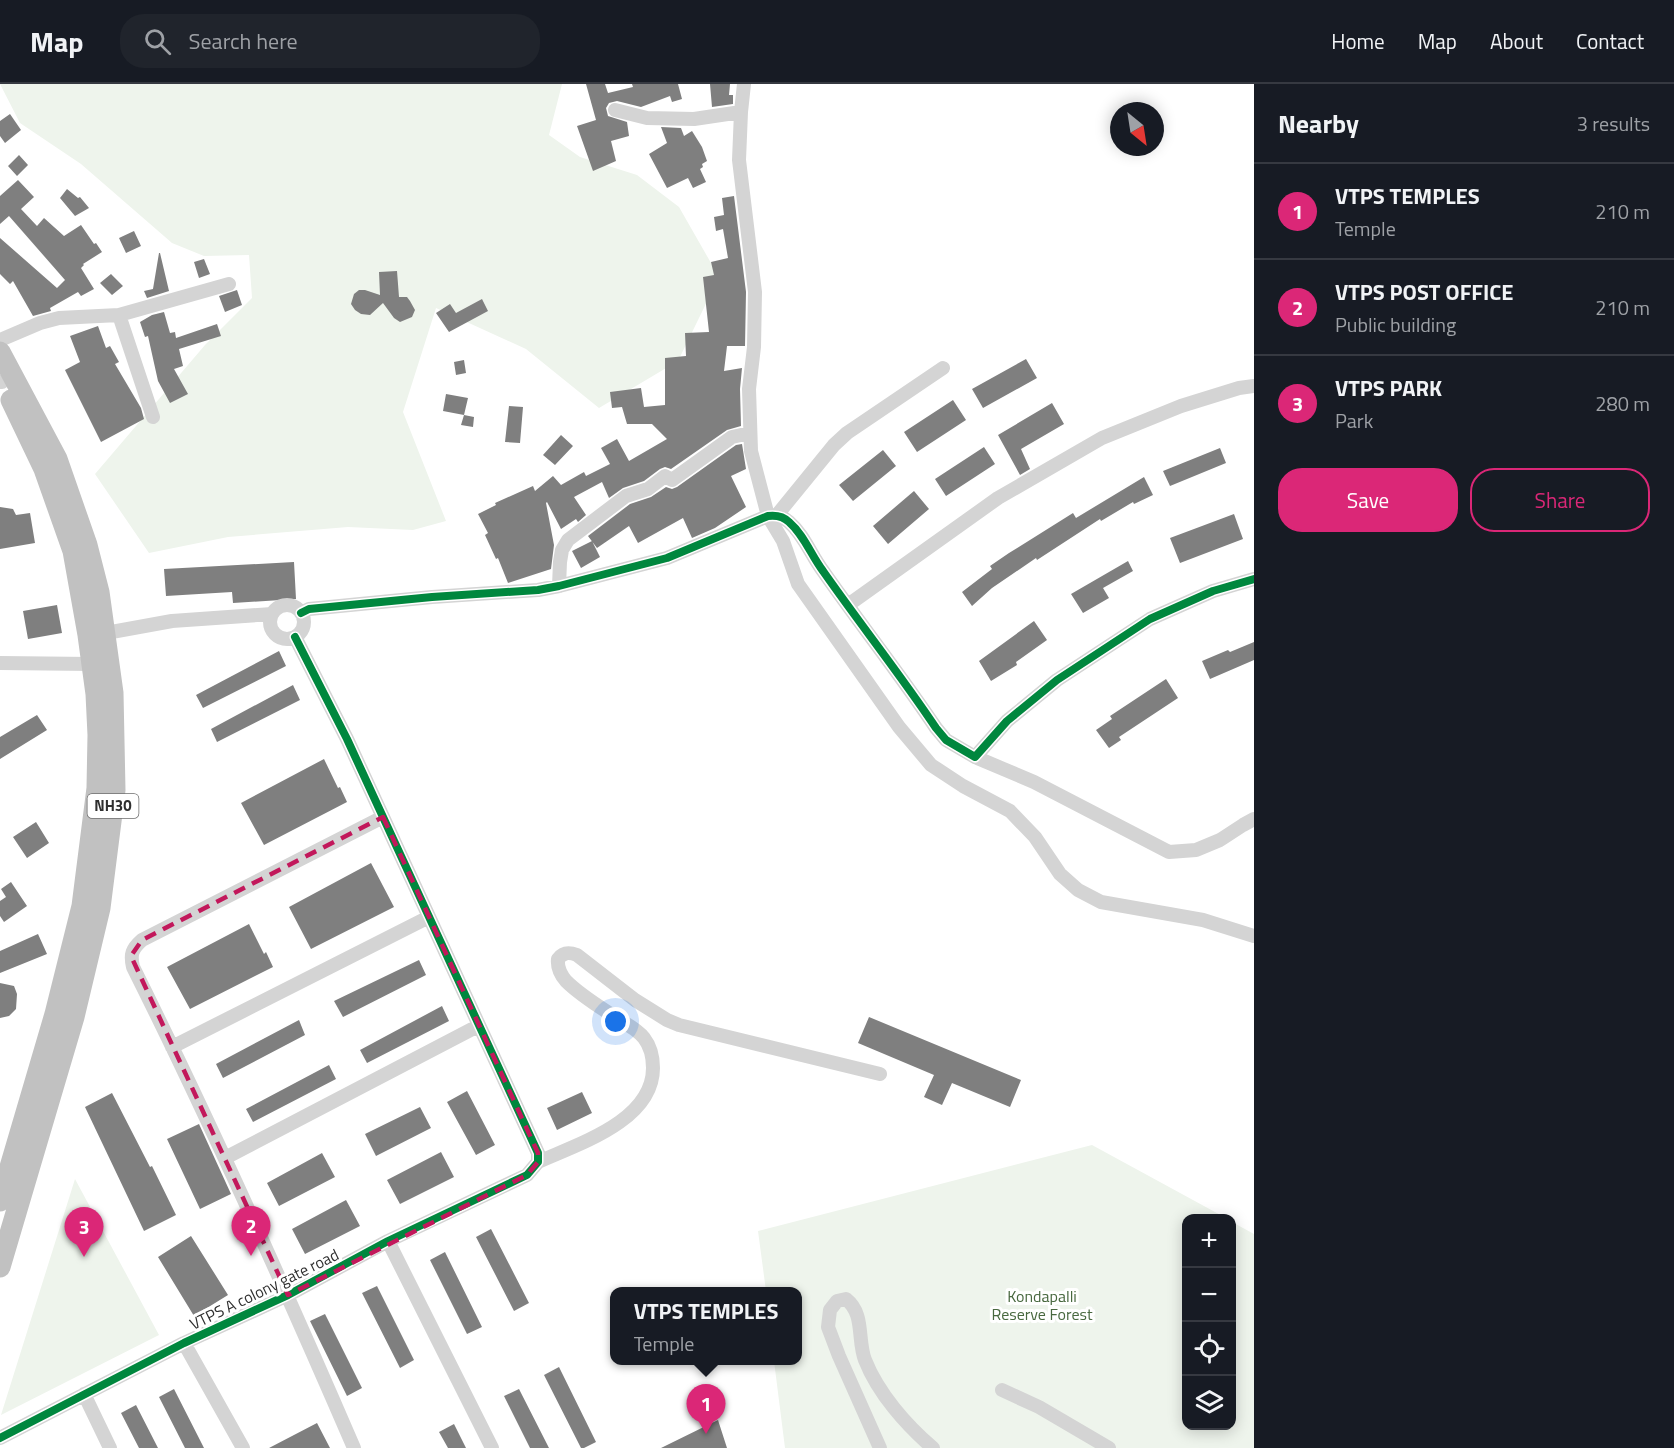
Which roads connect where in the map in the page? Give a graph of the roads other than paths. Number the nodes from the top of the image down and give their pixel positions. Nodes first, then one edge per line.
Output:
1 (744, 84) edge
2 (615, 110) dead end
3 (741, 112) junction
4 (229, 284) dead end
5 (119, 315) junction
6 (0, 340) edge
7 (0, 352) edge
8 (943, 368) dead end
9 (1, 380) edge
10 (1254, 386) edge
11 (153, 417) dead end
12 (750, 433) junction
13 (40, 442) junction
14 (772, 515) junction
15 (1254, 579) edge
16 (559, 586) junction
17 (848, 605) junction
18 (301, 613) junction
19 (272, 614) junction
20 (106, 633) junction
21 (295, 637) junction
22 (0, 663) edge
23 (92, 664) junction
24 (975, 757) junction
25 (383, 817) junction
26 (1254, 819) edge
27 (429, 917) junction
28 (1254, 936) edge
29 (478, 1026) junction
30 (172, 1047) junction
31 (880, 1074) dead end
32 (225, 1158) junction
33 (538, 1162) junction
34 (0, 1201) edge
35 (388, 1241) junction
36 (0, 1267) edge
37 (288, 1295) junction
38 (184, 1343) junction
39 (1002, 1390) dead end
40 (84, 1394) junction
41 (0, 1438) edge
42 (110, 1448) edge
43 (243, 1448) edge
44 (354, 1448) edge
45 (492, 1448) edge
46 (880, 1448) edge
47 (933, 1448) edge
48 (1109, 1448) edge

1 - 3 street
2 - 3 street
3 - 12 street
4 - 5 street
5 - 6 street
5 - 11 street
7 - 13 highway, NH30
8 - 14 street
9 - 13 highway, NH30
10 - 17 street
12 - 14 street
12 - 16 street
13 - 20 highway, NH30
13 - 23 highway, NH30
14 - 16 street
14 - 17 street
14 - 28 street
15 - 24 street
16 - 18 street
17 - 24 street
18 - 19 street
18 - 21 street
19 - 20 street
19 - 21 street
20 - 36 highway, NH30
21 - 25 street
22 - 23 street
23 - 34 highway, NH30
24 - 26 street
25 - 27 street
25 - 30 street
27 - 29 street
27 - 30 street
29 - 32 street
29 - 33 street
30 - 32 street
31 - 33 street, VTPS A colony gate road
32 - 37 street
33 - 35 street, VTPS A colony gate road
35 - 37 street, VTPS A colony gate road
35 - 45 street
37 - 38 street, VTPS A colony gate road
37 - 44 street
38 - 40 street, VTPS A colony gate road
38 - 43 street
39 - 48 street
40 - 41 street, VTPS A colony gate road
40 - 42 street
46 - 47 street

